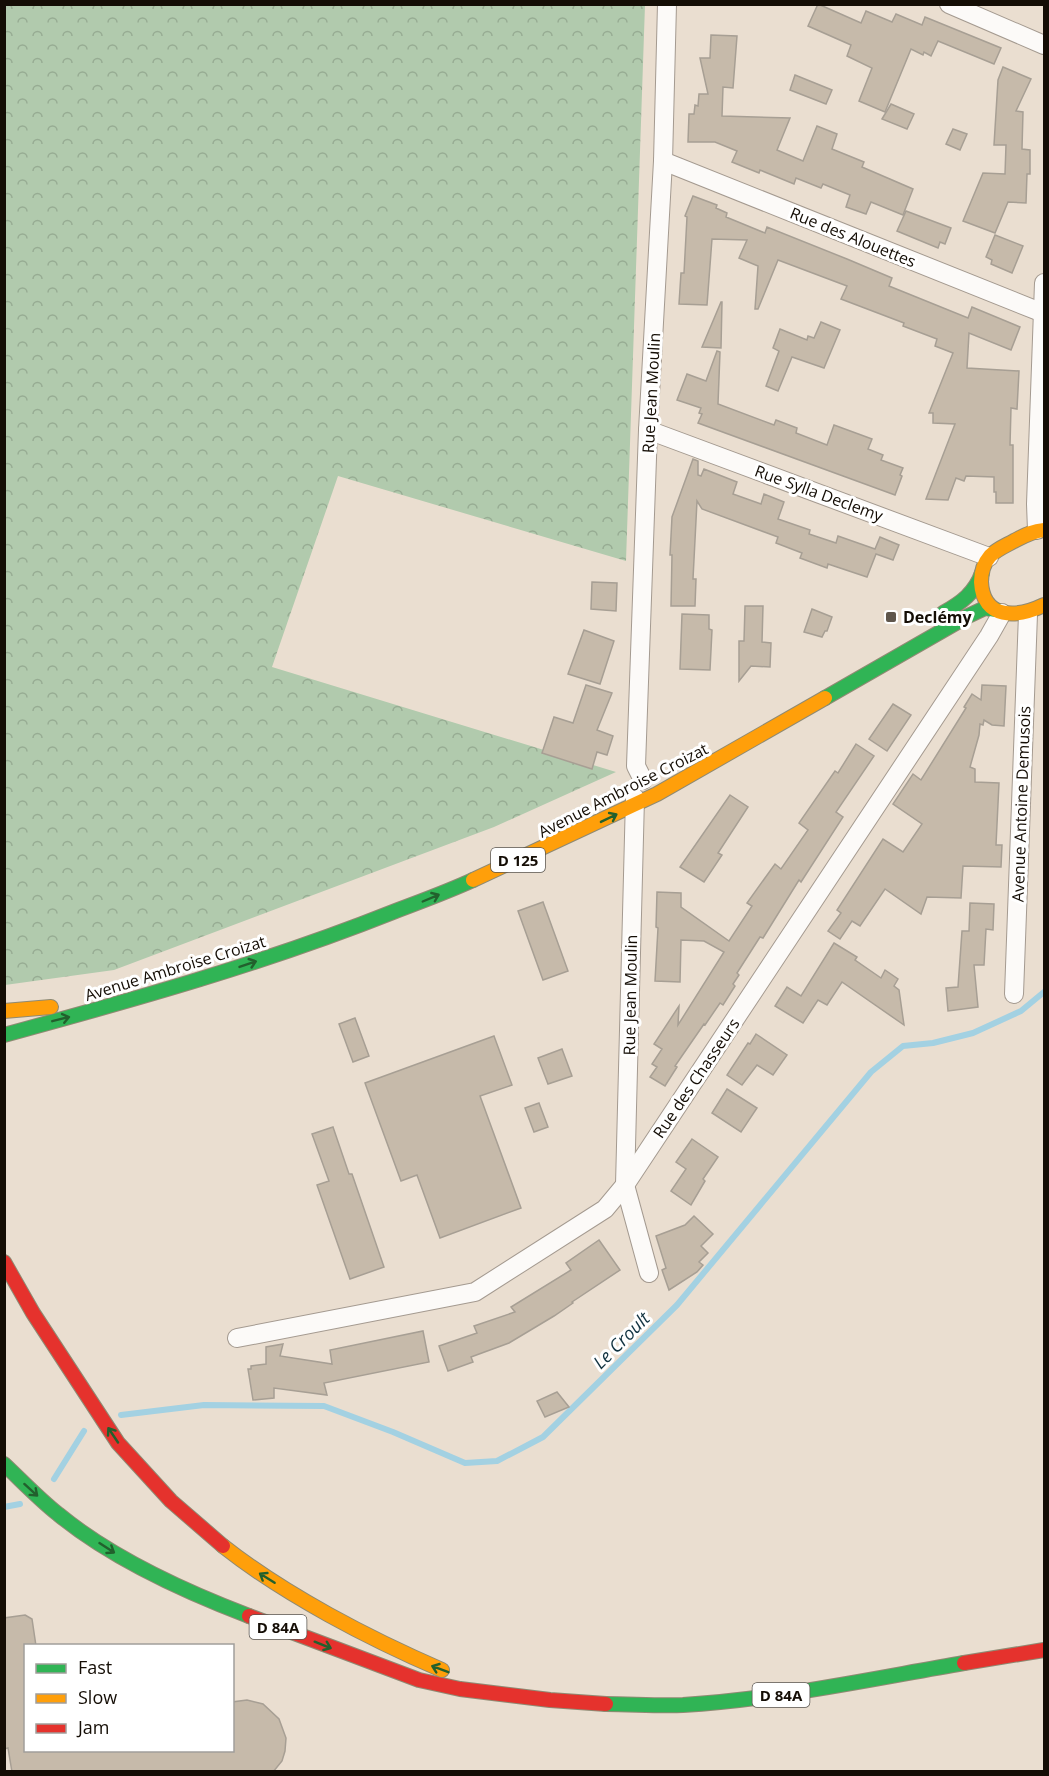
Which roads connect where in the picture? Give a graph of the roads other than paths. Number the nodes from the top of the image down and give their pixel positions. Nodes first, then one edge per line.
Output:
1 (668, 4) edge
2 (949, 4) edge
3 (1044, 45) edge
4 (663, 161) junction
5 (1044, 283) edge
6 (1043, 313) edge
7 (648, 430) junction
8 (1041, 530) edge
9 (985, 565) junction
10 (1036, 610) edge
11 (999, 611) junction
12 (928, 622) dead end
13 (739, 730) dead end
14 (648, 778) joint
15 (622, 790) dead end
16 (634, 806) junction
17 (262, 945) dead end
18 (1014, 994) dead end
19 (4, 1011) edge
20 (4, 1035) edge
21 (625, 1185) junction
22 (4, 1262) edge
23 (649, 1273) dead end
24 (237, 1338) dead end
25 (4, 1464) edge
26 (1044, 1650) edge
27 (514, 1695) junction

1 - 4 street, Rue Jean Moulin
2 - 3 street
4 - 6 street, Rue des Alouettes
4 - 7 street, Rue Jean Moulin
5 - 6 street
6 - 8 street
7 - 9 street, Rue Sylla Declemy
7 - 14 street, Rue Jean Moulin
8 - 9 main road
9 - 11 main road
9 - 12 main road
10 - 11 main road, Avenue Ambroise Croizat
10 - 18 street, Avenue Antoine Demusois
11 - 16 main road, Avenue Ambroise Croizat / D 125
11 - 21 street, Rue des Chasseurs
13 - 16 street
14 - 15 main road, Avenue Ambroise Croizat
20 -> 16 main road, Avenue Ambroise Croizat / D 125
16 - 21 street, Rue Jean Moulin
17 - 19 main road, Avenue Ambroise Croizat
21 - 23 street, Rue Jean Moulin
21 - 24 street, Rue des Chasseurs
27 -> 22 main road, D 84A
25 -> 27 main road, D 84A
26 - 27 main road, D 84A

